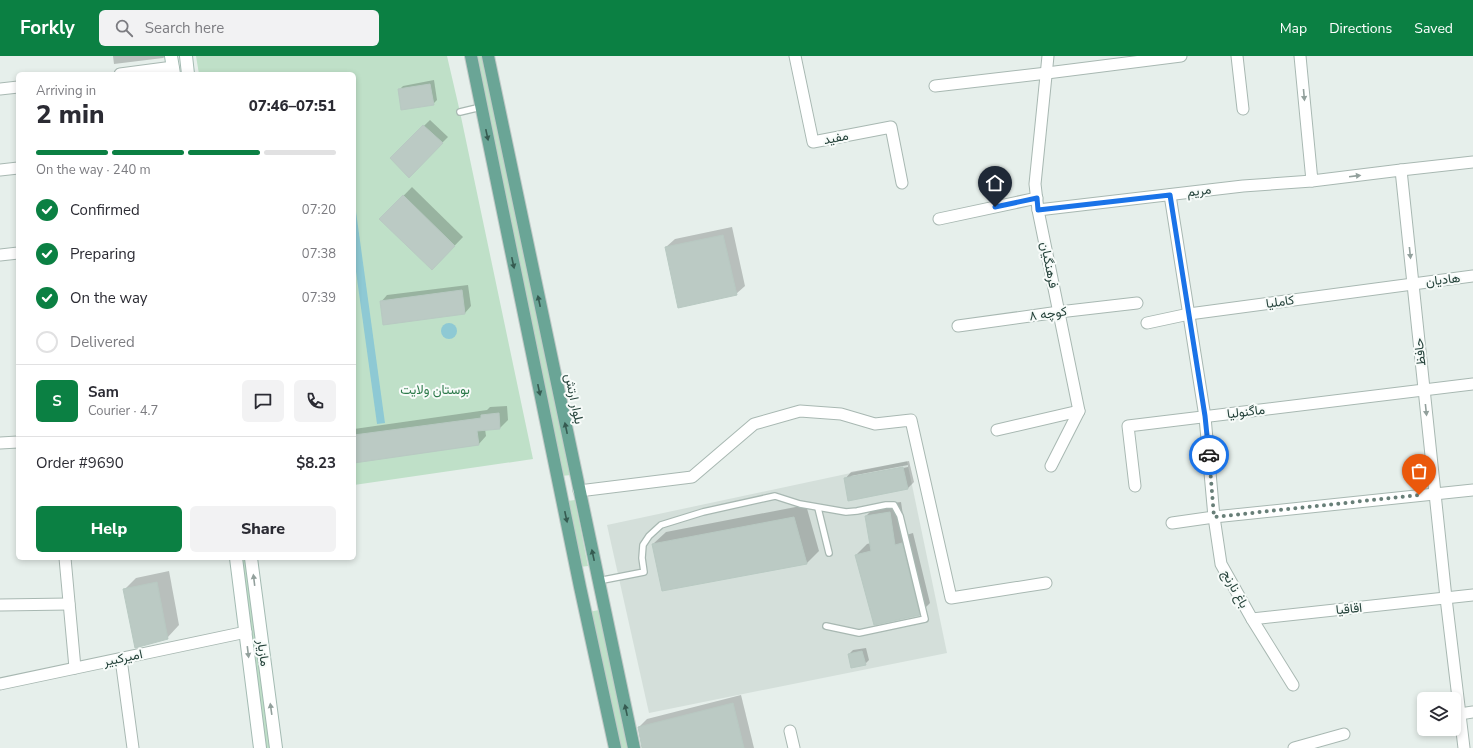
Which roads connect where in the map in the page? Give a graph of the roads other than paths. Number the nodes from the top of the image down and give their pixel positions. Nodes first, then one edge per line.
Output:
1 (186, 56) edge
2 (470, 56) edge
3 (488, 56) edge
4 (795, 56) edge
5 (1048, 56) edge
6 (1182, 56) edge
7 (1236, 56) edge
8 (1300, 56) edge
9 (173, 66) edge
10 (133, 72) edge
11 (188, 72) edge
12 (1048, 73) junction
13 (935, 86) dead end
14 (16, 87) edge
15 (0, 90) edge
16 (481, 107) junction
17 (1242, 109) dead end
18 (460, 112) dead end
19 (1473, 162) edge
20 (16, 168) edge
21 (0, 170) edge
22 (1402, 170) junction
23 (1312, 181) junction
24 (902, 183) dead end
25 (1170, 195) junction
26 (1037, 198) junction
27 (1038, 210) junction
28 (939, 219) dead end
29 (16, 253) edge
30 (0, 255) edge
31 (1473, 276) edge
32 (1413, 284) junction
33 (1137, 303) dead end
34 (1059, 312) junction
35 (1189, 314) junction
36 (1148, 323) dead end
37 (958, 326) dead end
38 (1473, 384) edge
39 (1424, 390) junction
40 (1079, 411) junction
41 (1205, 416) junction
42 (997, 430) dead end
43 (16, 442) edge
44 (0, 443) edge
45 (1051, 466) dead end
46 (1135, 486) dead end
47 (1473, 490) edge
48 (579, 491) junction
49 (1435, 494) junction
50 (561, 495) junction
51 (818, 508) junction
52 (1214, 517) junction
53 (1172, 523) dead end
54 (828, 552) dead end
55 (65, 560) edge
56 (236, 560) edge
57 (251, 560) edge
58 (598, 581) junction
59 (1046, 583) dead end
60 (580, 585) junction
61 (1473, 596) edge
62 (1446, 598) junction
63 (69, 604) junction
64 (0, 605) edge
65 (1252, 619) junction
66 (826, 626) dead end
67 (246, 632) junction
68 (120, 659) junction
69 (75, 668) junction
70 (0, 684) edge
71 (1293, 685) dead end
72 (1457, 692) edge
73 (1473, 712) edge
74 (1461, 714) edge
75 (1461, 722) edge
76 (790, 731) dead end
77 (1344, 734) dead end
78 (133, 748) edge
79 (260, 748) edge
80 (276, 748) edge
81 (615, 748) edge
82 (634, 748) edge
83 (794, 748) edge
84 (1294, 748) edge
85 (1464, 748) edge

1 - 11 main road
2 - 16 main road
48 -> 3 main road, بلوار ارتش
4 - 24 street, مفید
5 - 12 street, فرهنگیان
6 - 12 street
7 - 17 street
8 -> 23 street
9 - 10 street
12 - 13 street
12 - 26 street, فرهنگیان
14 - 15 street
16 - 18 lane
16 -> 50 main road
19 - 22 street
20 - 21 street
23 -> 22 street
22 -> 32 street, حافظ
23 - 25 street, مریم
25 - 27 street, مریم
25 - 35 street, باغ نارنج
26 - 27 street, فرهنگیان
26 - 28 street
27 - 34 street, فرهنگیان
29 - 30 street
31 - 32 street, هادیان
32 - 35 street, کاملیا
32 - 39 street, حافظ
33 - 34 street, کوچه ۸
34 - 37 street, کوچه ۸
34 - 40 street, فرهنگیان
35 - 36 street, کاملیا
35 - 41 street, باغ نارنج
38 - 39 street, ماگنولیا
39 - 41 street, ماگنولیا
39 -> 49 street, حافظ
40 - 42 street
40 - 45 street
41 - 46 street, ماگنولیا
41 - 52 street, باغ نارنج
43 - 44 street
47 - 49 street
48 - 50 main road
58 -> 48 main road, بلوار ارتش
48 - 59 street
49 - 52 street
49 - 62 street, حافظ
50 -> 60 main road
51 - 54 lane
51 - 58 lane
51 - 66 lane
52 - 53 street
52 - 65 street, باغ نارنج
55 - 63 street
56 - 67 main road, مازیار
80 -> 57 main road, مازیار
58 - 60 main road
82 -> 58 main road, بلوار ارتش
60 - 81 main road
61 - 62 street, اقاقیا
62 - 65 street, اقاقیا
62 - 72 street, حافظ
63 - 64 street
63 - 69 street
65 - 71 street, باغ نارنج
67 - 68 street, امیرکبیر
67 -> 79 main road, مازیار
68 - 69 street, امیرکبیر
68 - 78 street
69 - 70 street, امیرکبیر
73 - 74 street
75 - 85 street, حافظ
76 - 83 street
77 - 84 street

